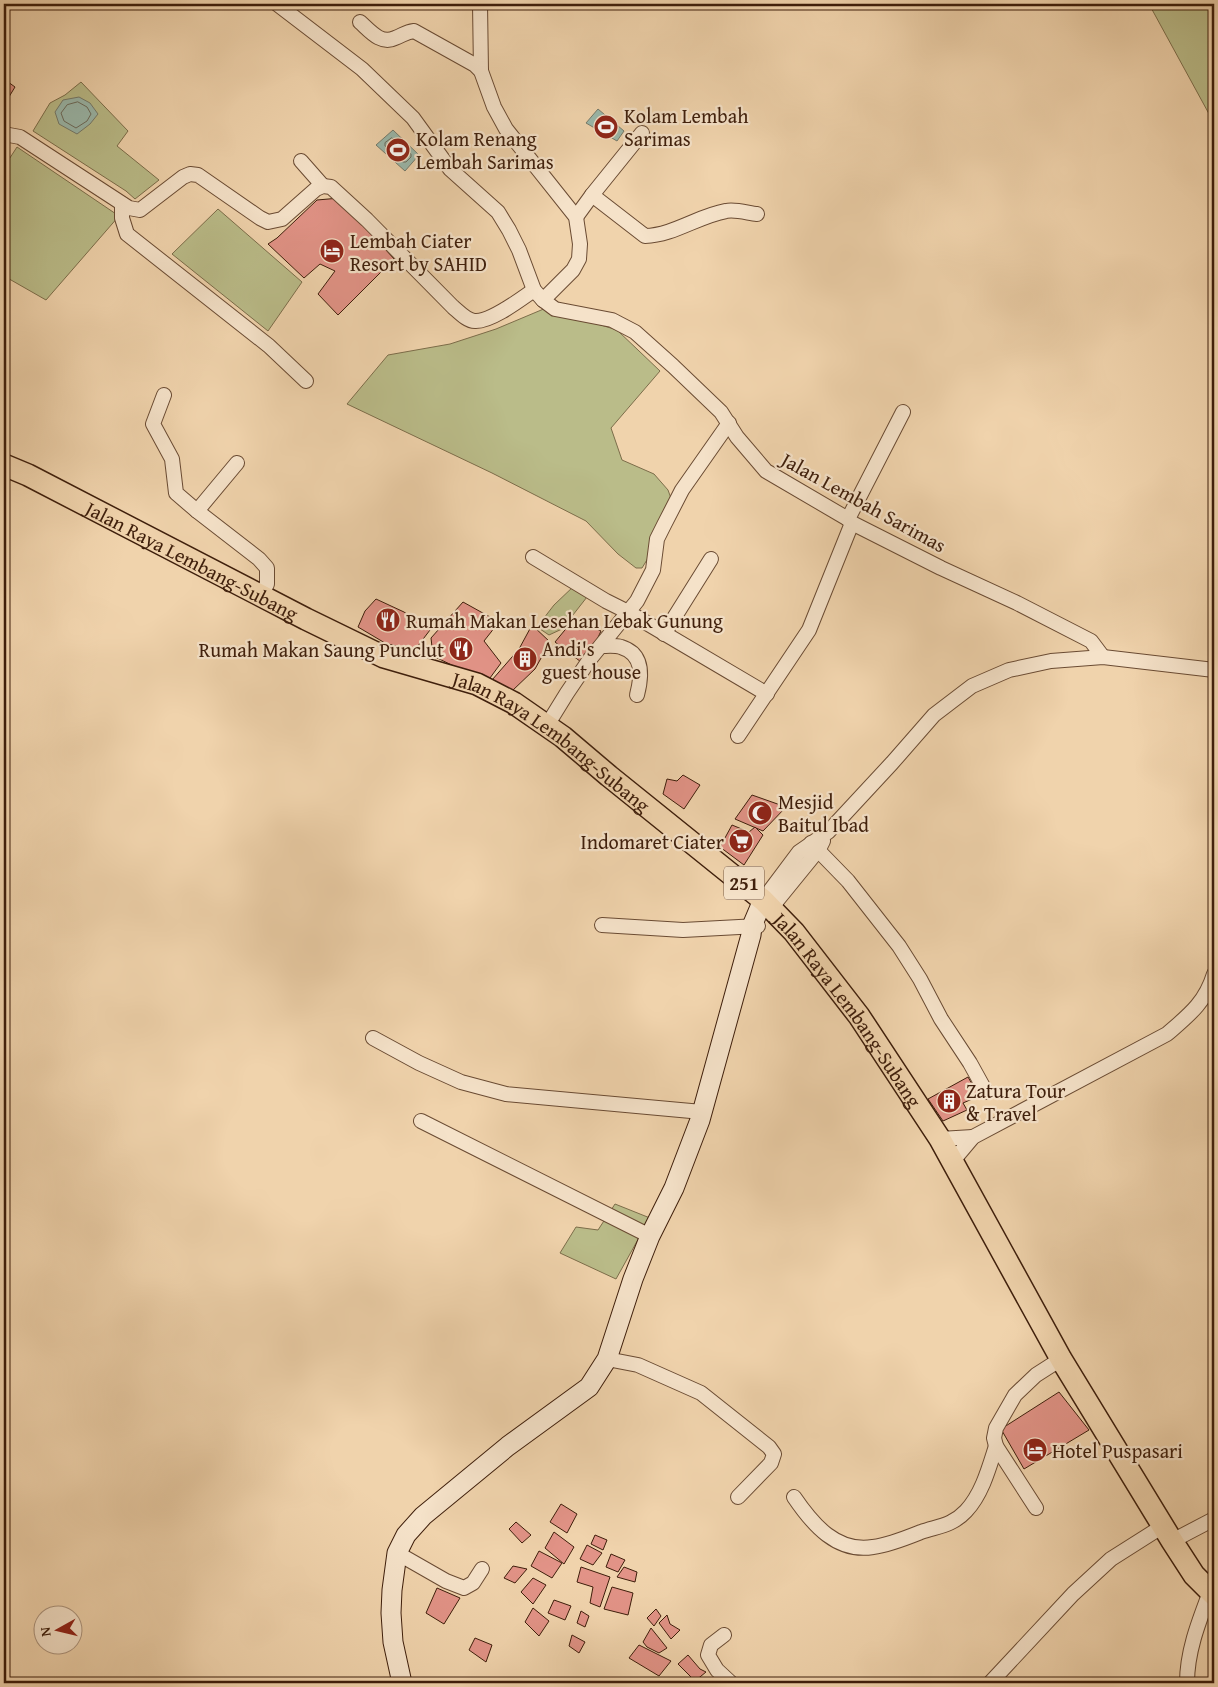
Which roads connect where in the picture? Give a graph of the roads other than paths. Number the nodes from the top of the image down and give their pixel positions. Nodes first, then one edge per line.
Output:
1 (480, 4) edge
2 (286, 6) edge
3 (360, 22) dead end
4 (480, 71) junction
5 (642, 133) dead end
6 (4, 137) edge
7 (301, 160) dead end
8 (323, 186) junction
9 (592, 195) junction
10 (122, 204) junction
11 (757, 214) dead end
12 (576, 218) junction
13 (538, 295) junction
14 (306, 381) dead end
15 (164, 395) dead end
16 (903, 412) dead end
17 (728, 424) junction
18 (237, 462) dead end
19 (4, 465) edge
20 (197, 511) junction
21 (850, 521) junction
22 (533, 556) dead end
23 (711, 559) dead end
24 (261, 596) junction
25 (628, 612) junction
26 (664, 634) junction
27 (601, 646) junction
28 (1103, 657) junction
29 (1214, 670) edge
30 (637, 694) dead end
31 (767, 694) junction
32 (546, 727) junction
33 (738, 736) dead end
34 (815, 846) junction
35 (767, 904) junction
36 (602, 926) dead end
37 (754, 929) junction
38 (1214, 974) edge
39 (373, 1038) dead end
40 (986, 1092) dead end
41 (702, 1112) junction
42 (421, 1121) dead end
43 (973, 1137) junction
44 (940, 1138) junction
45 (952, 1162) junction
46 (650, 1236) junction
47 (607, 1359) junction
48 (1061, 1359) junction
49 (996, 1446) junction
50 (738, 1497) dead end
51 (794, 1497) dead end
52 (1036, 1508) dead end
53 (1214, 1519) edge
54 (1167, 1534) junction
55 (397, 1553) junction
56 (482, 1569) dead end
57 (1212, 1594) edge
58 (724, 1635) dead end
59 (402, 1683) edge
60 (731, 1683) edge
61 (990, 1683) edge
62 (1187, 1683) edge

1 - 4 street
2 - 13 street
3 - 4 street
4 - 12 street
5 - 9 street
6 - 10 street
7 - 8 street
8 - 10 street
8 - 13 street
9 - 11 street
9 - 12 street
10 - 14 street
12 - 13 street
13 - 17 street, Jalan Lembah Sarimas
15 - 20 street
16 - 21 street
17 - 21 street, Jalan Lembah Sarimas
17 - 25 street
18 - 20 street
19 - 24 main road, Jalan Raya Lembang-Subang / 251
20 - 24 street
21 - 28 street, Jalan Lembah Sarimas
21 - 31 street
22 - 25 street
23 - 26 street
24 - 32 main road, Jalan Raya Lembang-Subang / 251
25 - 26 street
25 - 27 street
26 - 31 street
27 - 30 street
27 - 32 street
28 - 29 street
28 - 34 street
31 - 33 street
32 - 35 main road, Jalan Raya Lembang-Subang / 251
34 - 35 street
34 - 40 street
35 - 37 street
35 - 44 main road, Jalan Raya Lembang-Subang / 251
36 - 37 street
37 - 41 street
38 - 43 street
39 - 41 street
41 - 46 street
42 - 46 street
43 - 44 street
43 - 45 street
44 - 45 main road, Jalan Raya Lembang-Subang / 251
45 - 48 main road, Jalan Raya Lembang-Subang / 251
46 - 47 street
47 - 50 street
47 - 55 street
48 - 49 street
48 - 54 main road, Jalan Raya Lembang-Subang / 251
49 - 51 street
49 - 52 street
53 - 54 street
54 - 57 main road, Jalan Raya Lembang-Subang / 251
54 - 61 street
55 - 56 street
55 - 59 street
57 - 62 street
58 - 60 street

